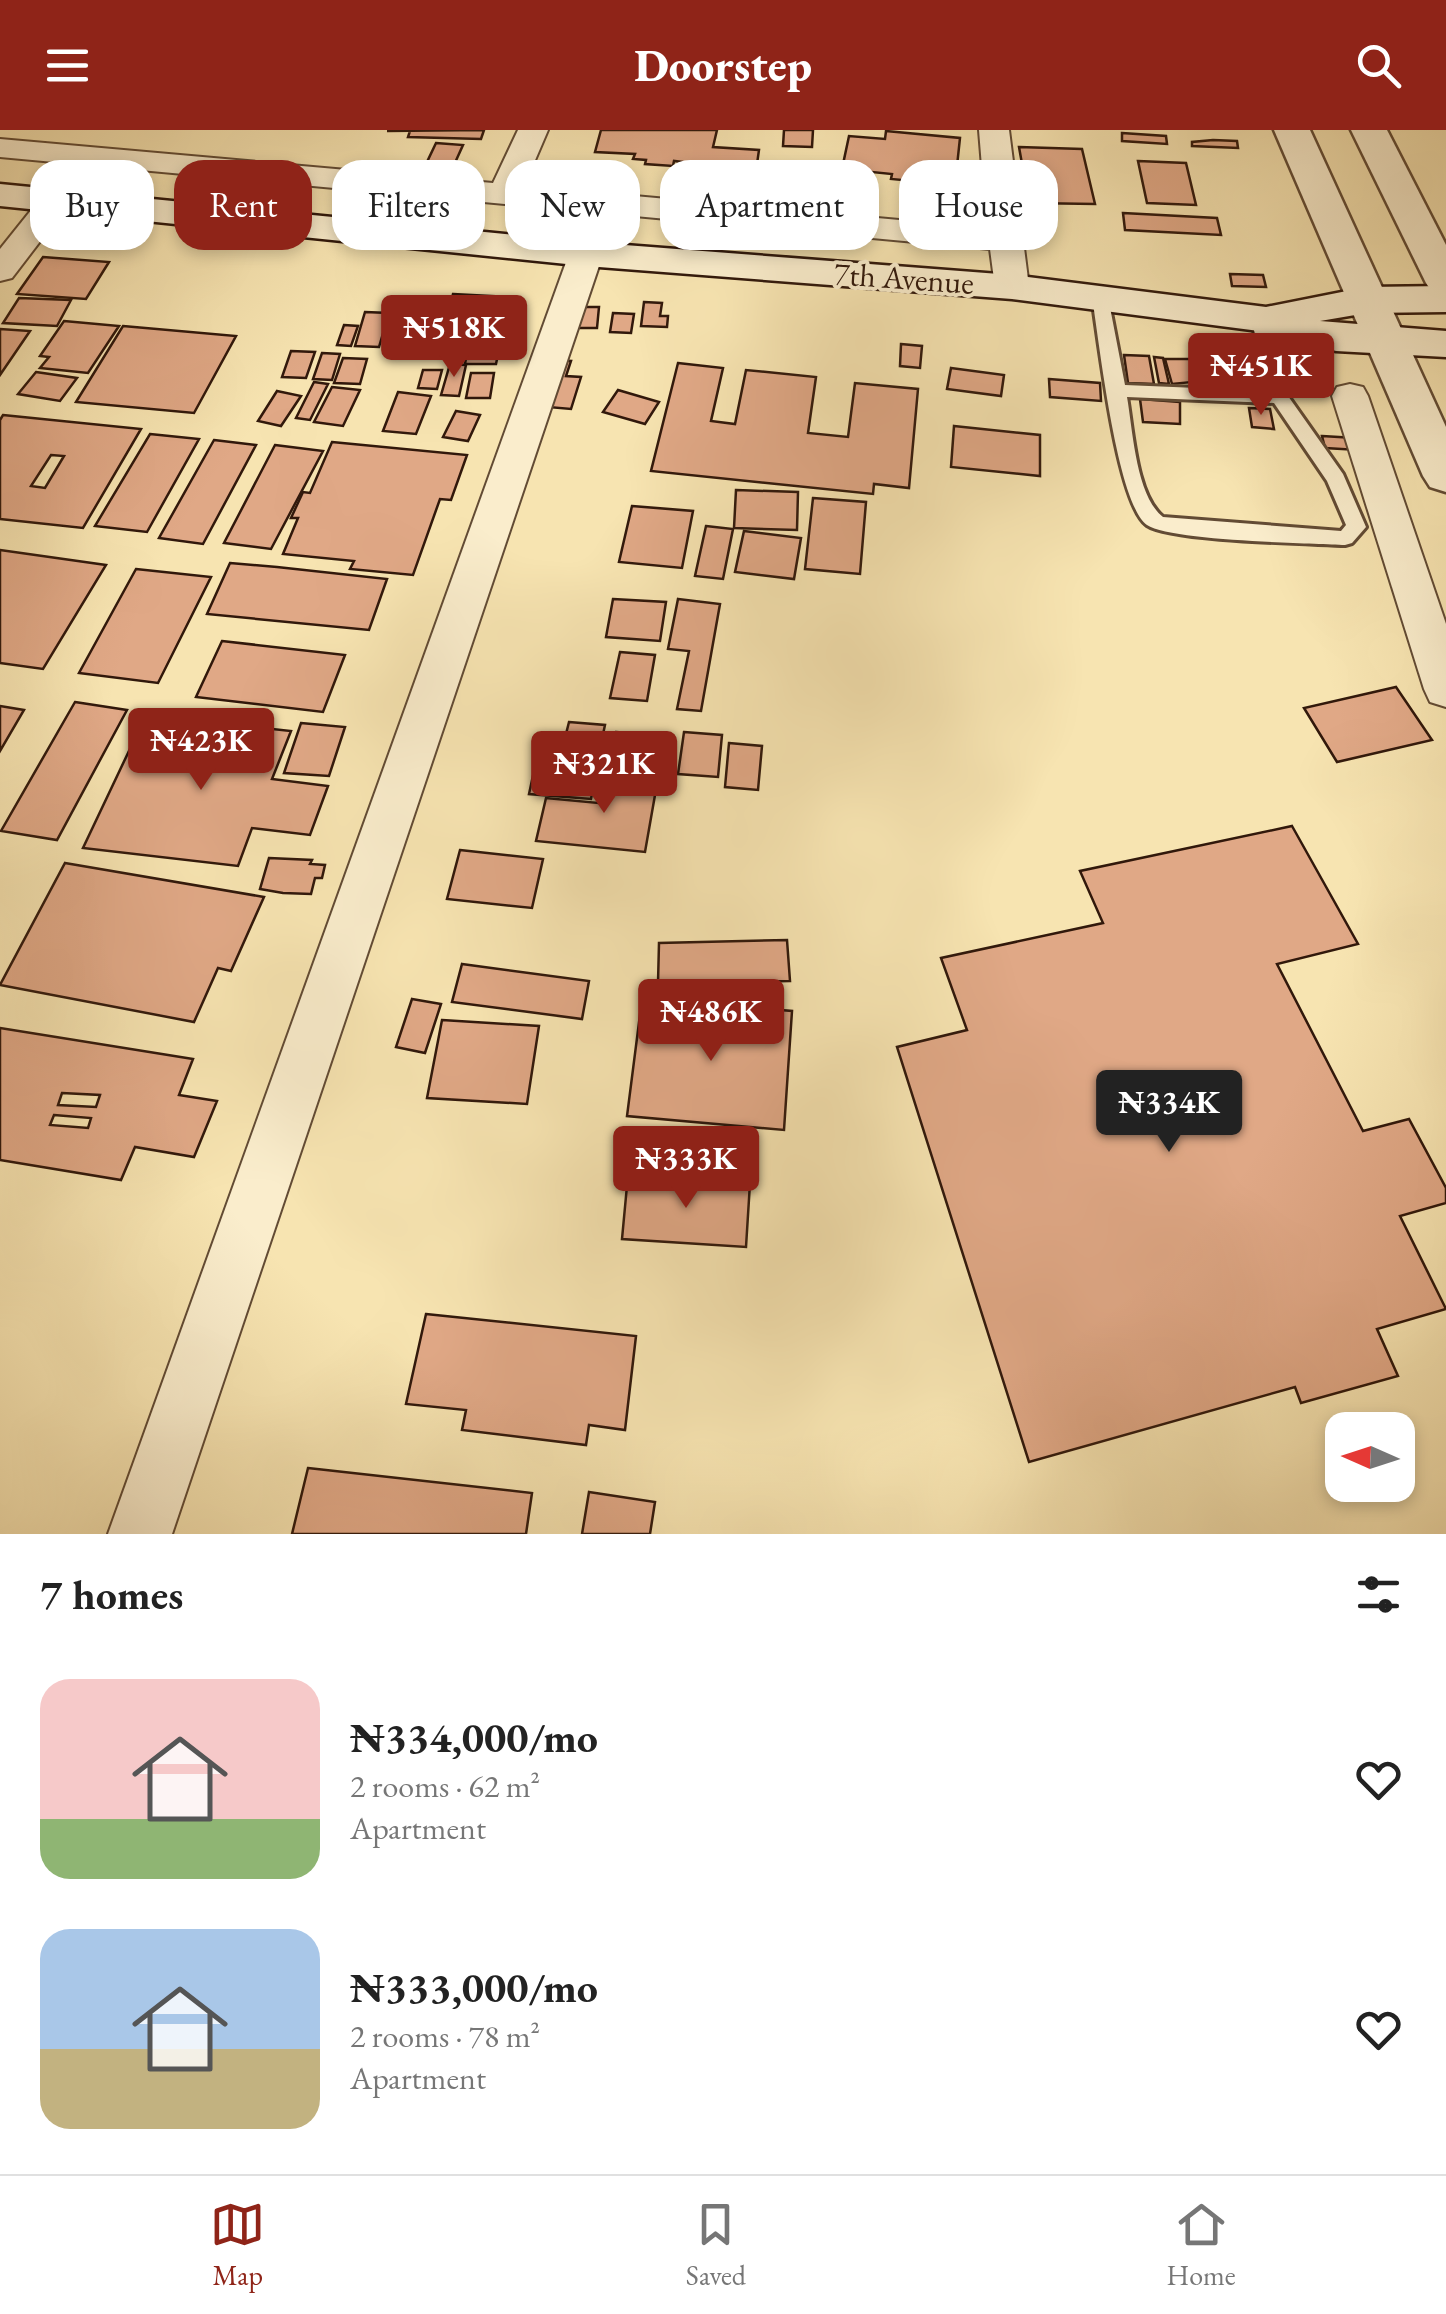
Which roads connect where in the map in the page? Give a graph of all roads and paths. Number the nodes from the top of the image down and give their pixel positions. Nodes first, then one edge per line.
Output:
1 (533, 130) edge
2 (994, 130) edge
3 (1292, 130) edge
4 (1368, 130) edge
5 (24, 143) edge
6 (519, 160) edge
7 (997, 160) edge
8 (505, 192) edge
9 (0, 195) edge
10 (30, 198) edge
11 (640, 205) edge
12 (154, 211) edge
13 (899, 230) edge
14 (30, 233) edge
15 (1006, 250) edge
16 (586, 254) junction
17 (0, 271) edge
18 (1446, 283) edge
19 (1012, 287) junction
20 (1100, 297) junction
21 (1367, 300) junction
22 (1446, 300) edge
23 (1259, 318) junction
24 (1388, 344) junction
25 (1446, 344) edge
26 (1117, 391) junction
27 (1278, 396) junction
28 (1350, 396) dead end
29 (1446, 476) edge
30 (1375, 528) junction
31 (1446, 689) edge
32 (140, 1534) edge

1 - 6 street
2 - 7 street
3 - 21 main road
4 - 18 main road
5 - 8 street
9 - 10 main road, 7th Avenue
11 - 13 street
12 - 16 main road, 7th Avenue
14 - 17 street
15 - 19 street
16 - 19 main road, 7th Avenue
16 - 32 street
19 - 20 main road, 7th Avenue
20 - 23 main road, 7th Avenue
20 - 26 lane
21 - 22 main road
21 - 23 main road
21 - 24 main road
23 - 24 main road, 7th Avenue
23 - 27 lane
24 - 25 main road, 7th Avenue
24 - 29 main road
26 - 27 lane
26 - 30 lane
27 - 30 lane
28 - 30 street
30 - 31 street

